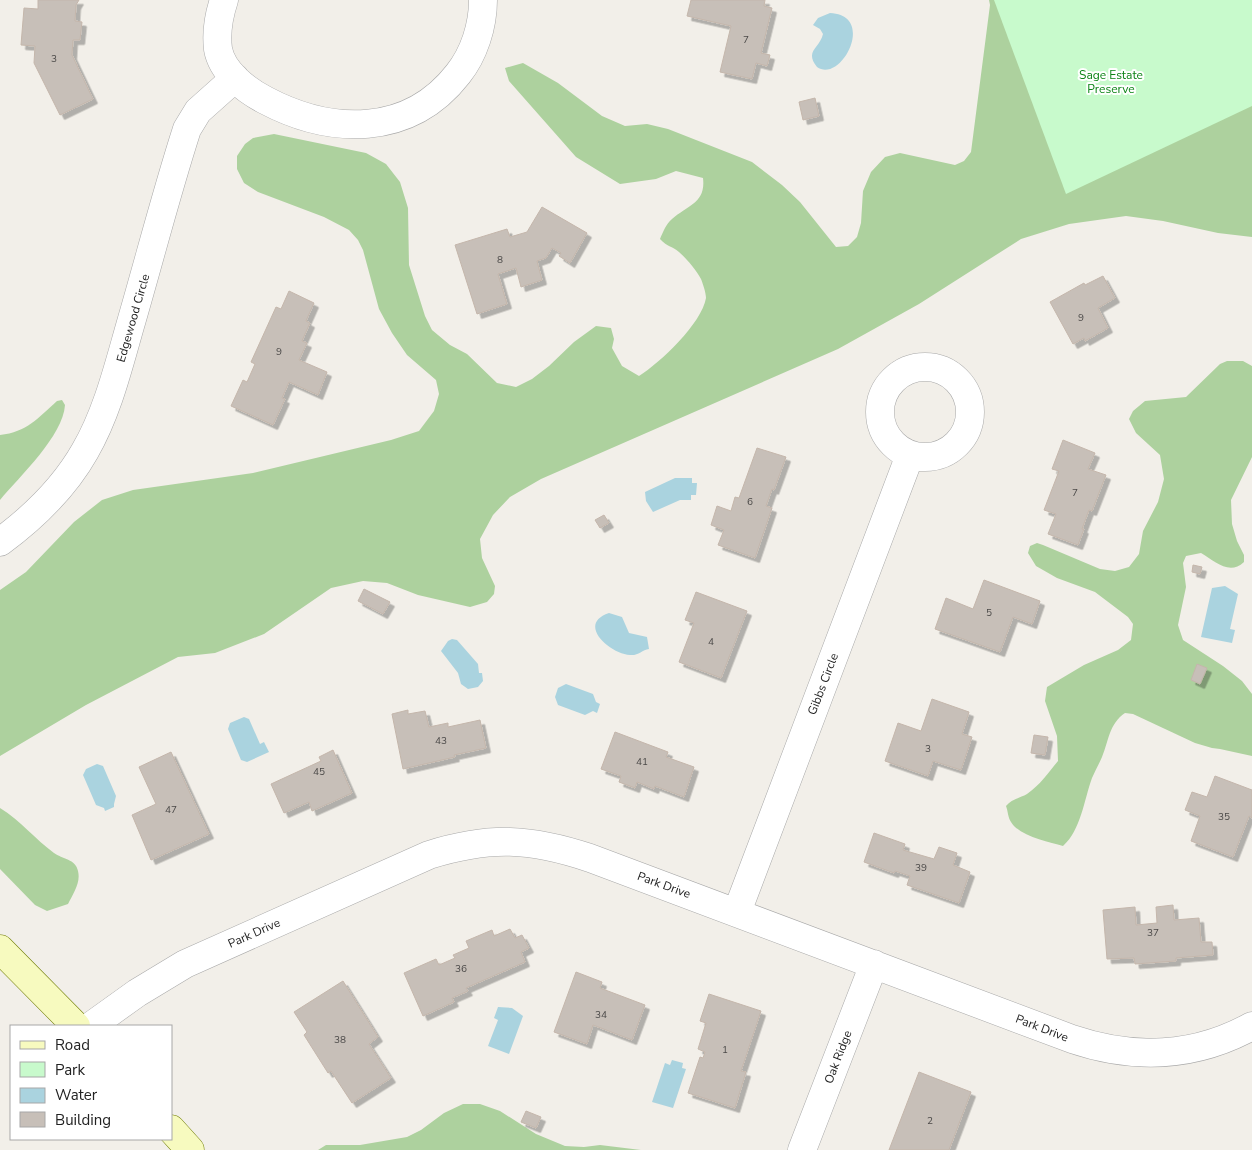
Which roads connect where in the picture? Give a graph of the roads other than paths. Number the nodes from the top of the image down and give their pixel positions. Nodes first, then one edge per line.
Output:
1 (224, 0) edge
2 (483, 0) edge
3 (235, 78) junction
4 (910, 455) dead end
5 (0, 542) edge
6 (737, 912) junction
7 (0, 949) edge
8 (874, 964) junction
9 (75, 1025) edge
10 (92, 1025) edge
11 (1252, 1026) edge
12 (172, 1130) edge
13 (190, 1150) edge
14 (802, 1150) edge

1 - 3 street
2 - 3 street
3 - 5 street, Edgewood Circle
4 - 6 street, Gibbs Circle
6 - 8 street, Park Drive
6 - 10 street, Park Drive
7 - 9 main road
8 - 11 street, Park Drive
8 - 14 street, Oak Ridge
12 - 13 main road

